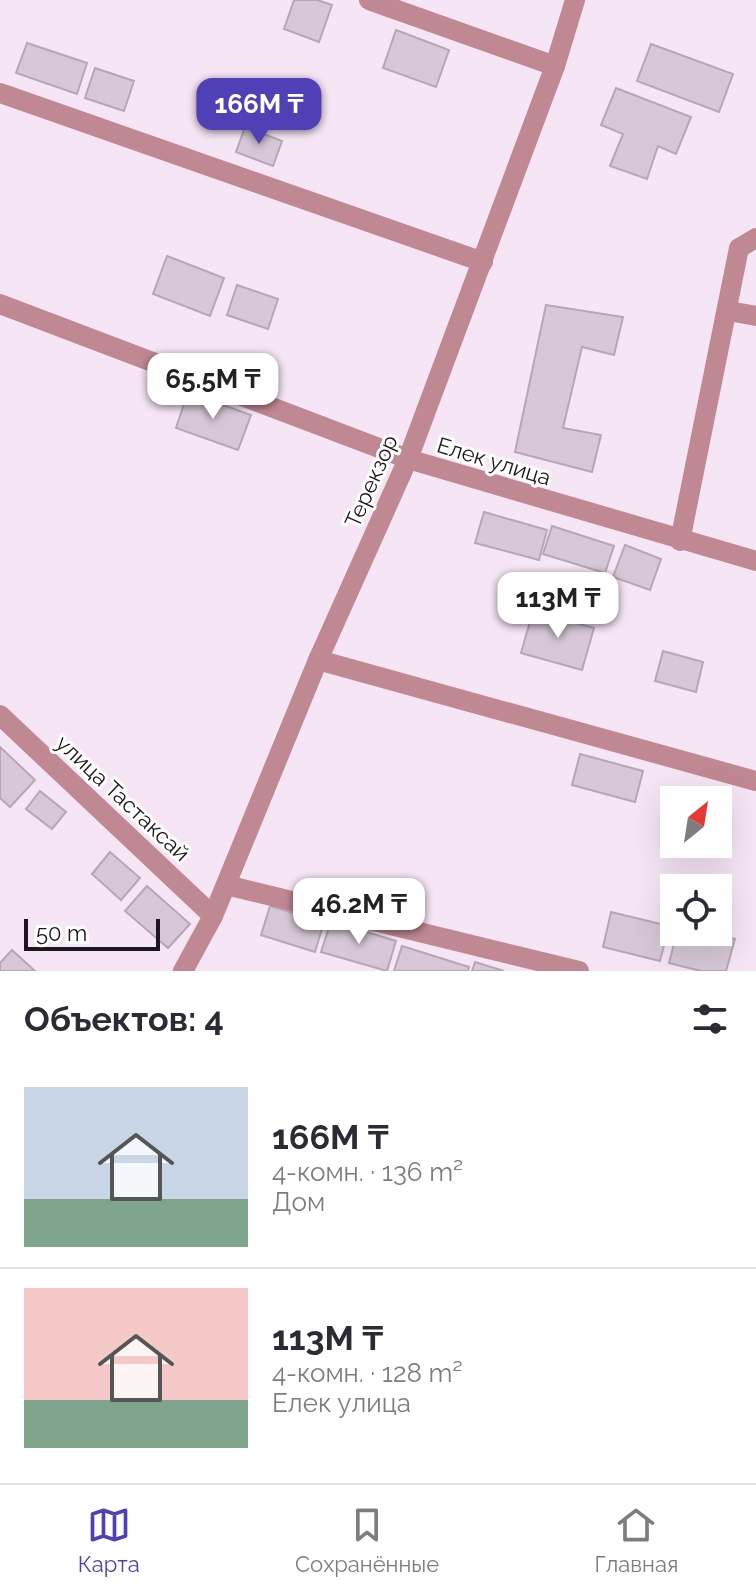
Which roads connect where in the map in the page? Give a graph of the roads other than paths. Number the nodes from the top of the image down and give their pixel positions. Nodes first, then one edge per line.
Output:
1 (369, 0) edge
2 (575, 0) edge
3 (555, 66) junction
4 (0, 93) edge
5 (756, 238) edge
6 (483, 262) junction
7 (0, 304) edge
8 (729, 311) junction
9 (756, 316) edge
10 (408, 459) junction
11 (680, 541) junction
12 (756, 561) edge
13 (318, 660) junction
14 (0, 715) edge
15 (756, 781) edge
16 (226, 885) junction
17 (213, 916) junction
18 (183, 971) edge
19 (579, 971) edge

1 - 3 street
2 - 3 street, Терекзор
3 - 6 street, Терекзор
4 - 6 street
5 - 8 street
6 - 10 street, Терекзор
7 - 10 street, Елек улица
8 - 9 street
8 - 11 street
10 - 11 street, Елек улица
10 - 13 street, Терекзор
11 - 12 street, Елек улица
13 - 15 street
13 - 16 street, Терекзор
14 - 17 street, улица Тастаксай
16 - 17 street, Терекзор
16 - 19 street
17 - 18 street, Терекзор

